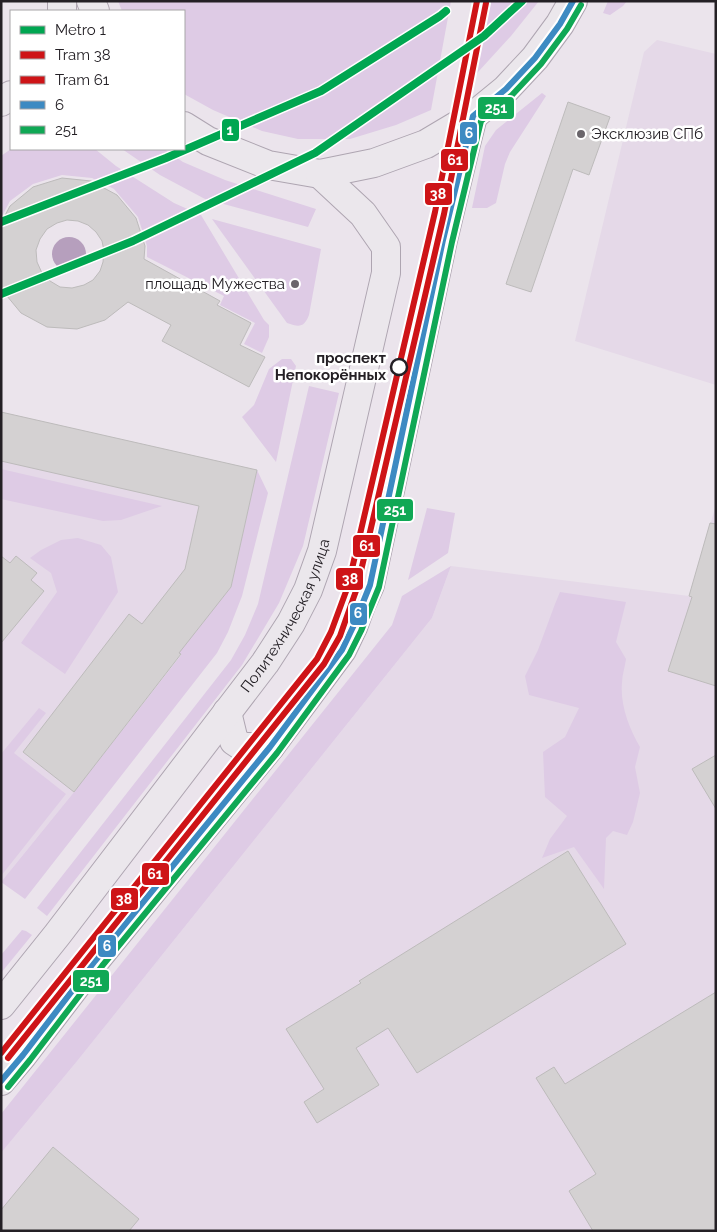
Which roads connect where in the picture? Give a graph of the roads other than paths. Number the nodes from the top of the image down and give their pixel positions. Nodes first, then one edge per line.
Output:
1 (573, 1) edge
2 (473, 116) junction
3 (185, 127) edge
4 (320, 174) junction
5 (227, 712) junction
6 (270, 747) junction
7 (1, 1005) edge
8 (1, 1081) edge

1 - 2 main road
2 - 4 main road
2 - 6 main road
3 - 4 main road
4 - 5 main road, Политехническая улица
5 - 6 main road
5 - 7 main road, Политехническая улица
6 - 8 main road

